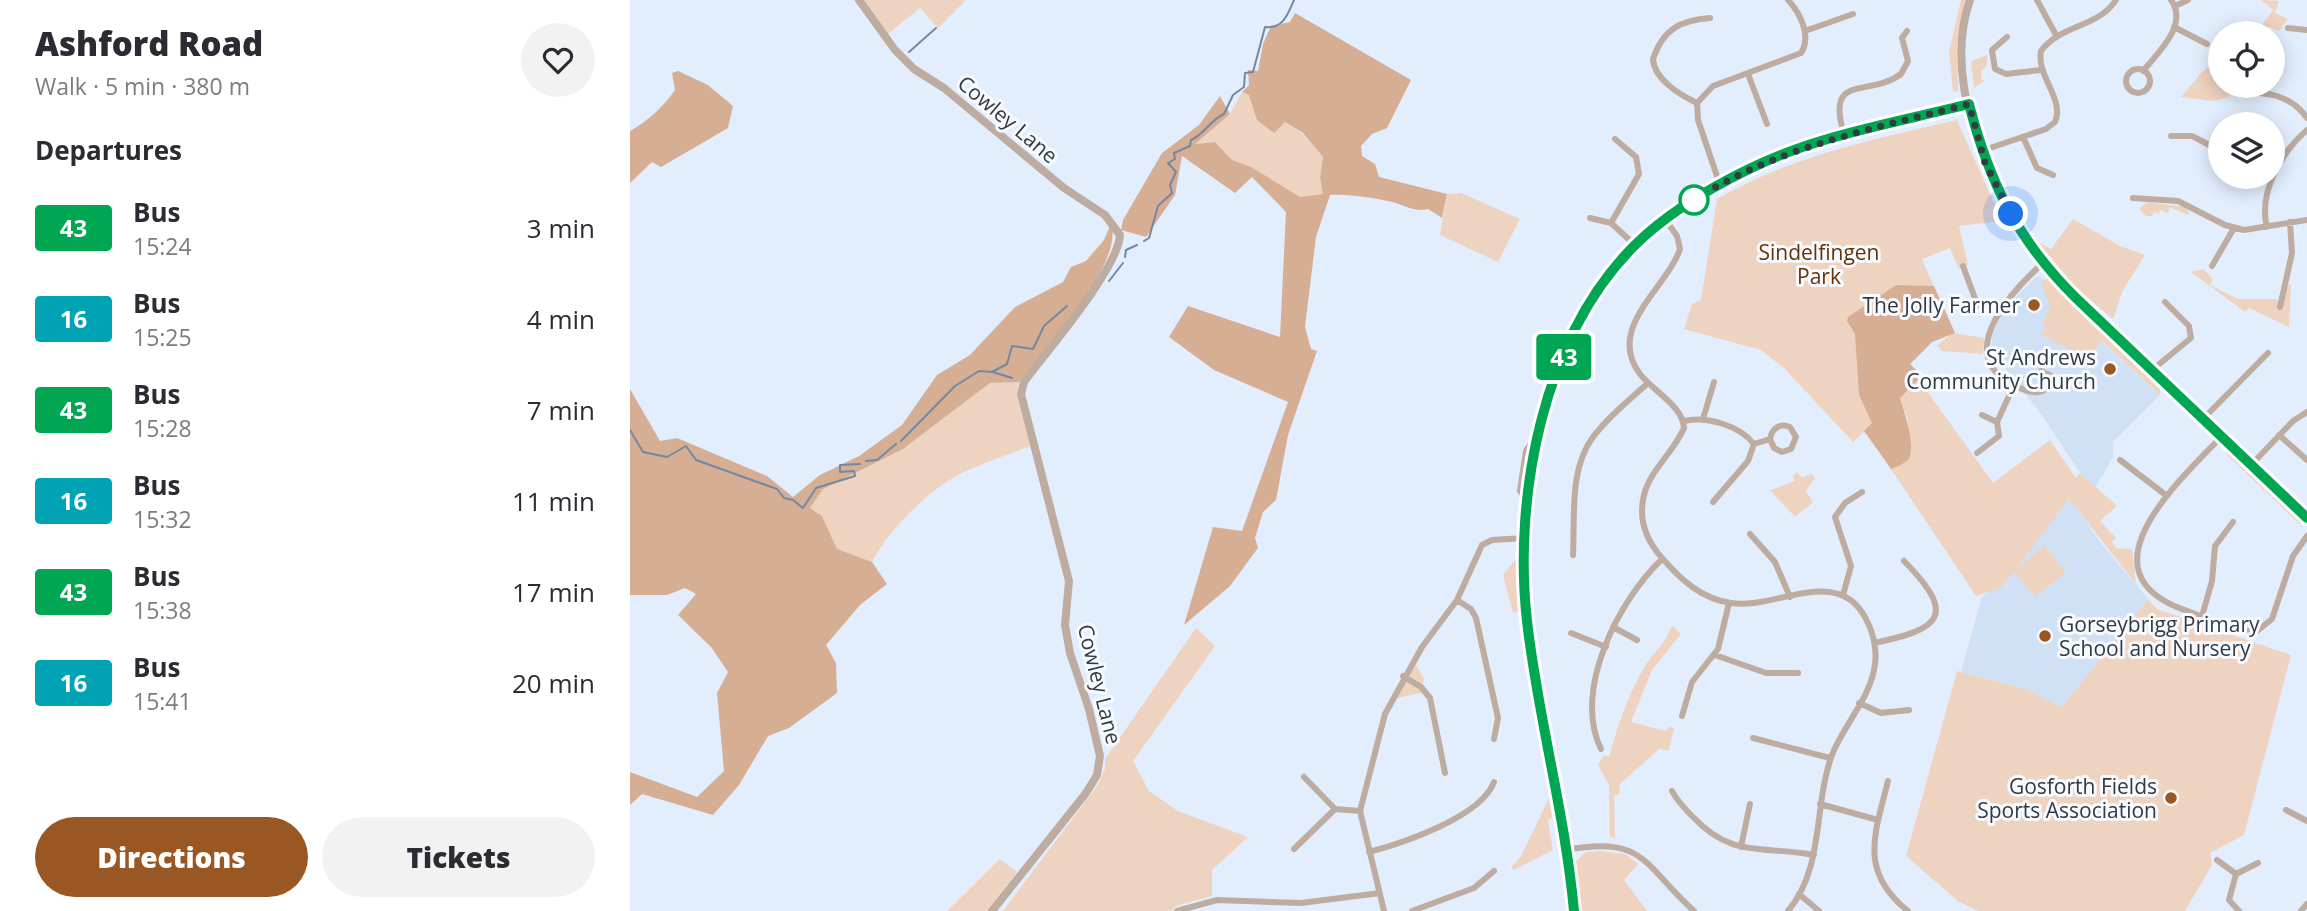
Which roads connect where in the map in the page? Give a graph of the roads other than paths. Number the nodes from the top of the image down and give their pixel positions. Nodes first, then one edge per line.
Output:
1 (859, 0) edge
2 (1788, 0) edge
3 (1970, 0) edge
4 (2037, 0) edge
5 (2116, 0) edge
6 (2188, 0) edge
7 (2173, 3) edge
8 (1853, 14) dead end
9 (1710, 18) dead end
10 (2174, 27) junction
11 (2288, 28) dead end
12 (2307, 30) edge
13 (1805, 31) junction
14 (1908, 31) dead end
15 (2056, 35) junction
16 (2007, 37) dead end
17 (2207, 44) dead end
18 (2041, 70) junction
19 (2143, 71) dead end
20 (1748, 74) junction
21 (2284, 98) edge
22 (1697, 103) junction
23 (1969, 104) junction
24 (2307, 118) edge
25 (1767, 124) dead end
26 (2307, 130) edge
27 (1844, 134) junction
28 (2171, 136) dead end
29 (2023, 137) junction
30 (1615, 139) dead end
31 (2208, 144) edge
32 (1981, 151) junction
33 (2285, 157) edge
34 (2053, 175) dead end
35 (1720, 184) junction
36 (2269, 189) edge
37 (2133, 198) dead end
38 (1590, 218) dead end
39 (1665, 219) junction
40 (2307, 220) edge
41 (2290, 222) junction
42 (1611, 223) junction
43 (2267, 227) junction
44 (2234, 228) junction
45 (1635, 245) junction
46 (2043, 263) junction
47 (1964, 266) dead end
48 (2212, 266) dead end
49 (2165, 302) dead end
50 (2280, 307) dead end
51 (1998, 313) junction
52 (2267, 353) dead end
53 (2152, 370) junction
54 (2041, 371) dead end
55 (2055, 378) junction
56 (1714, 382) dead end
57 (1648, 383) junction
58 (2068, 384) dead end
59 (2014, 385) junction
60 (2307, 412) edge
61 (1982, 415) dead end
62 (1703, 419) junction
63 (2203, 419) junction
64 (1684, 421) junction
65 (1997, 422) junction
66 (2279, 435) junction
67 (2221, 437) junction
68 (1770, 439) junction
69 (1754, 443) junction
70 (1978, 453) dead end
71 (2120, 460) dead end
72 (2307, 460) edge
73 (2251, 465) junction
74 (1861, 492) dead end
75 (2167, 496) junction
76 (1713, 502) dead end
77 (2307, 518) edge
78 (2233, 522) dead end
79 (1750, 534) dead end
80 (2307, 536) edge
81 (1524, 538) junction
82 (1573, 555) dead end
83 (1662, 559) junction
84 (1904, 561) dead end
85 (1843, 595) junction
86 (1790, 597) junction
87 (1457, 600) junction
88 (1729, 603) junction
89 (2202, 616) junction
90 (1613, 627) junction
91 (1570, 633) dead end
92 (1637, 640) dead end
93 (1874, 643) junction
94 (1606, 646) junction
95 (1715, 655) junction
96 (1798, 673) dead end
97 (1403, 676) junction
98 (1859, 703) junction
99 (1909, 709) dead end
100 (1682, 716) dead end
101 (1753, 738) dead end
102 (1494, 739) dead end
103 (1601, 749) dead end
104 (1830, 758) junction
105 (1445, 773) dead end
106 (1304, 777) dead end
107 (1888, 781) dead end
108 (1494, 782) dead end
109 (1672, 791) dead end
110 (1750, 804) dead end
111 (1820, 804) junction
112 (1335, 809) junction
113 (2286, 810) dead end
114 (1360, 811) junction
115 (1878, 820) junction
116 (2307, 821) edge
117 (1741, 848) junction
118 (1294, 849) dead end
119 (1566, 850) junction
120 (1369, 852) junction
121 (1814, 855) junction
122 (2217, 860) dead end
123 (2258, 863) dead end
124 (1494, 871) dead end
125 (2236, 874) junction
126 (1380, 893) junction
127 (1800, 894) junction
128 (2307, 904) edge
129 (1274, 907) edge
130 (992, 911) edge
131 (1177, 911) edge
132 (1384, 911) edge
133 (1412, 911) edge
134 (1574, 911) edge
135 (1694, 911) edge
136 (1787, 911) edge
137 (1819, 911) edge
138 (1908, 911) edge
139 (2239, 911) edge
140 (2301, 911) edge

1 - 130 street, Cowley Lane
2 - 13 street
3 - 23 street
4 - 15 street
5 - 15 street
6 - 7 street
7 - 10 street
8 - 13 street
9 - 22 street
10 - 17 street
10 - 19 street
11 - 12 street
13 - 20 street
14 - 27 street
15 - 18 street
16 - 18 street
18 - 29 street
20 - 22 street
20 - 25 street
21 - 24 street
22 - 35 street
23 - 27 street
23 - 32 street
26 - 33 street
27 - 35 street
28 - 31 street
29 - 32 street
29 - 34 street
30 - 42 street
32 - 46 street
35 - 39 street
36 - 43 street
37 - 44 street
38 - 42 street
39 - 45 street
39 - 57 street
40 - 41 street
41 - 43 street
41 - 50 street
42 - 45 street
43 - 44 street
44 - 48 street
45 - 81 street
46 - 51 street
46 - 53 street
47 - 51 street
49 - 53 street
51 - 59 street
52 - 63 street
53 - 63 street
54 - 55 street
55 - 58 street
55 - 59 street
56 - 62 street
57 - 64 street
57 - 82 street
59 - 65 street
60 - 66 street
61 - 65 street
62 - 64 street
62 - 69 street
63 - 67 street
64 - 83 street
65 - 70 street
66 - 72 street
66 - 73 street
67 - 73 street
67 - 75 street
68 - 68 street
68 - 69 street
69 - 76 street
71 - 75 street
73 - 77 street
74 - 85 street
75 - 89 street
78 - 89 street
79 - 86 street
80 - 89 street
81 - 87 street
81 - 119 street
83 - 88 street
83 - 90 street
84 - 93 street
85 - 86 street
85 - 93 street
86 - 88 street
87 - 97 street
87 - 102 street
88 - 95 street
90 - 92 street
90 - 94 street
91 - 94 street
93 - 98 street
94 - 103 street
95 - 96 street
95 - 100 street
97 - 105 street
97 - 114 street
98 - 99 street
98 - 104 street
101 - 104 street
104 - 111 street
106 - 112 street
107 - 115 street
108 - 120 street
109 - 117 street
110 - 117 street
111 - 115 street
111 - 121 street
112 - 114 street
112 - 118 street
113 - 116 street
114 - 120 street
115 - 138 street
117 - 121 street
119 - 134 street
119 - 135 street
120 - 126 street
121 - 127 street
122 - 125 street
123 - 125 street
124 - 133 street
125 - 139 street
126 - 129 street
126 - 132 street
127 - 136 street
127 - 137 street
128 - 140 street
129 - 131 street

